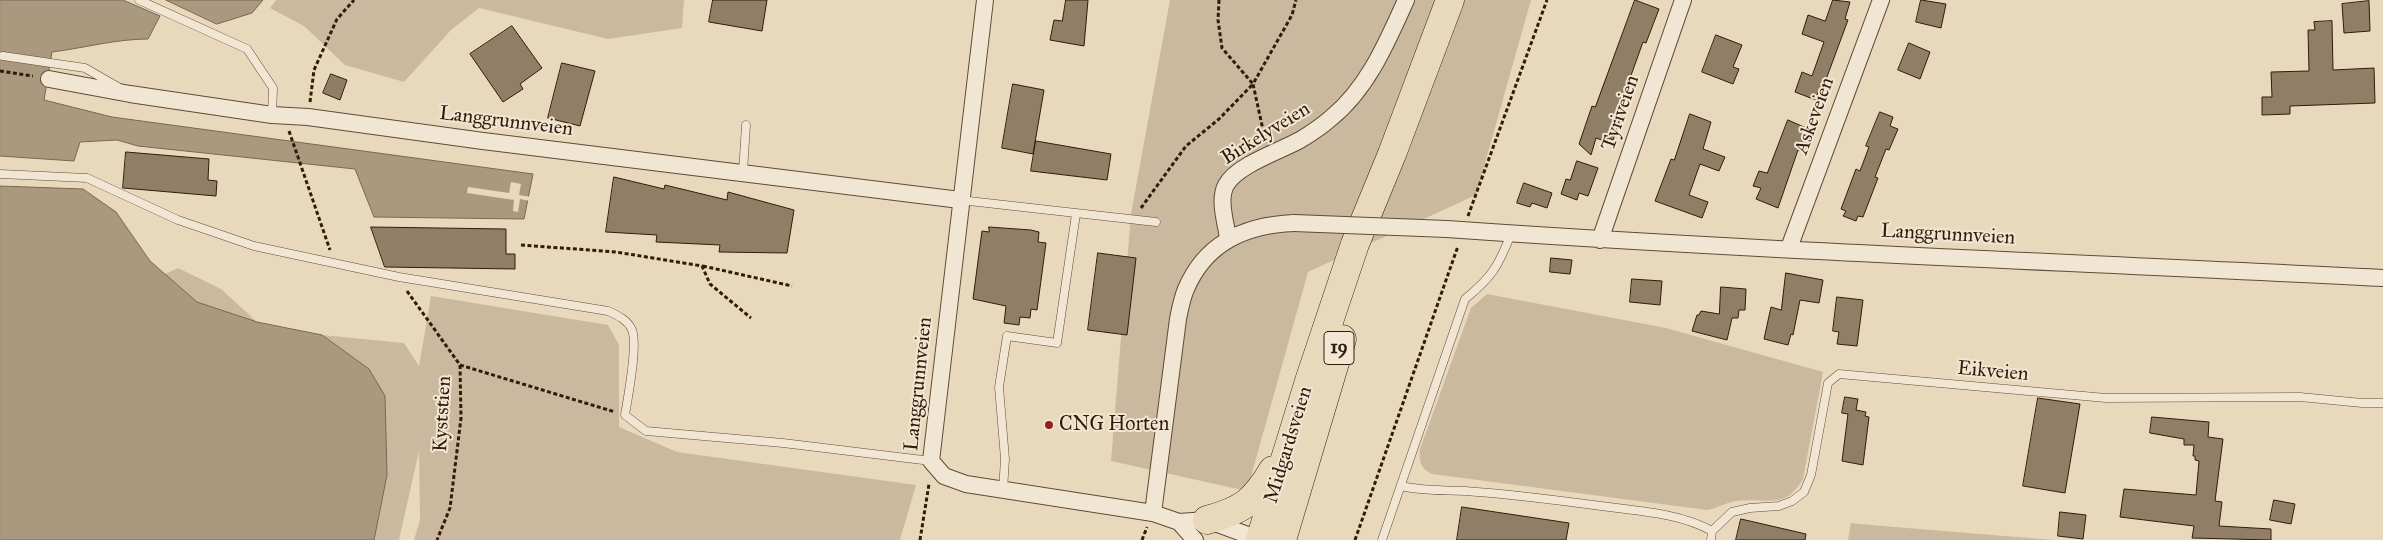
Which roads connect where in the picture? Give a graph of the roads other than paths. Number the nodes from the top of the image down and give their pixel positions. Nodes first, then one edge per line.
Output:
1 (139, 0) edge
2 (985, 0) edge
3 (1406, 0) edge
4 (1450, 0) edge
5 (1683, 0) edge
6 (1881, 0) edge
7 (3, 56) dead end
8 (49, 79) road end
9 (130, 94) junction
10 (272, 115) junction
11 (746, 125) dead end
12 (1392, 154) junction
13 (743, 172) junction
14 (0, 174) edge
15 (960, 200) junction
16 (1076, 214) junction
17 (1156, 222) dead end
18 (1511, 234) junction
19 (1228, 238) junction
20 (1600, 240) junction
21 (1788, 248) junction
22 (2383, 278) edge
23 (2383, 403) edge
24 (1288, 446) junction
25 (931, 461) junction
26 (1401, 486) junction
27 (1003, 490) junction
28 (1154, 513) junction
29 (1179, 522) junction
30 (1201, 530) edge
31 (1712, 531) junction
32 (1266, 540) edge
33 (1382, 540) edge
34 (1711, 540) edge

1 - 10 lane
2 - 15 street, Langgrunnveien
3 - 19 street, Birkelyveien
4 - 12 highway, Midgardsveien / 19
5 - 20 street, Tyriveien
6 - 21 street, Askeveien
7 - 9 lane
8 - 9 street, Langgrunnveien
9 - 10 street, Langgrunnveien
10 - 13 street, Langgrunnveien
11 - 13 lane
12 - 24 highway, Midgardsveien / 19
12 - 32 highway, Midgardsveien / 19
13 - 15 street, Langgrunnveien
14 - 25 lane
15 - 16 lane, Langgrunnveien
15 - 25 street, Langgrunnveien
16 - 17 lane, Langgrunnveien
16 - 27 lane
18 - 19 street, Langgrunnveien, bridge
18 - 20 street, Langgrunnveien
18 - 26 lane
19 - 28 street
20 - 21 street, Langgrunnveien
21 - 22 street, Langgrunnveien
23 - 31 lane, Eikveien
24 - 30 highway, 19
24 - 32 highway, Midgardsveien / 19
25 - 27 street, Langgrunnveien
26 - 31 lane
26 - 33 lane
27 - 28 street, Langgrunnveien
28 - 29 street, Langgrunnveien
29 - 30 street, Langgrunnveien
29 - 30 street, Langgrunnveien
30 - 32 street, Langgrunnveien
31 - 34 lane

